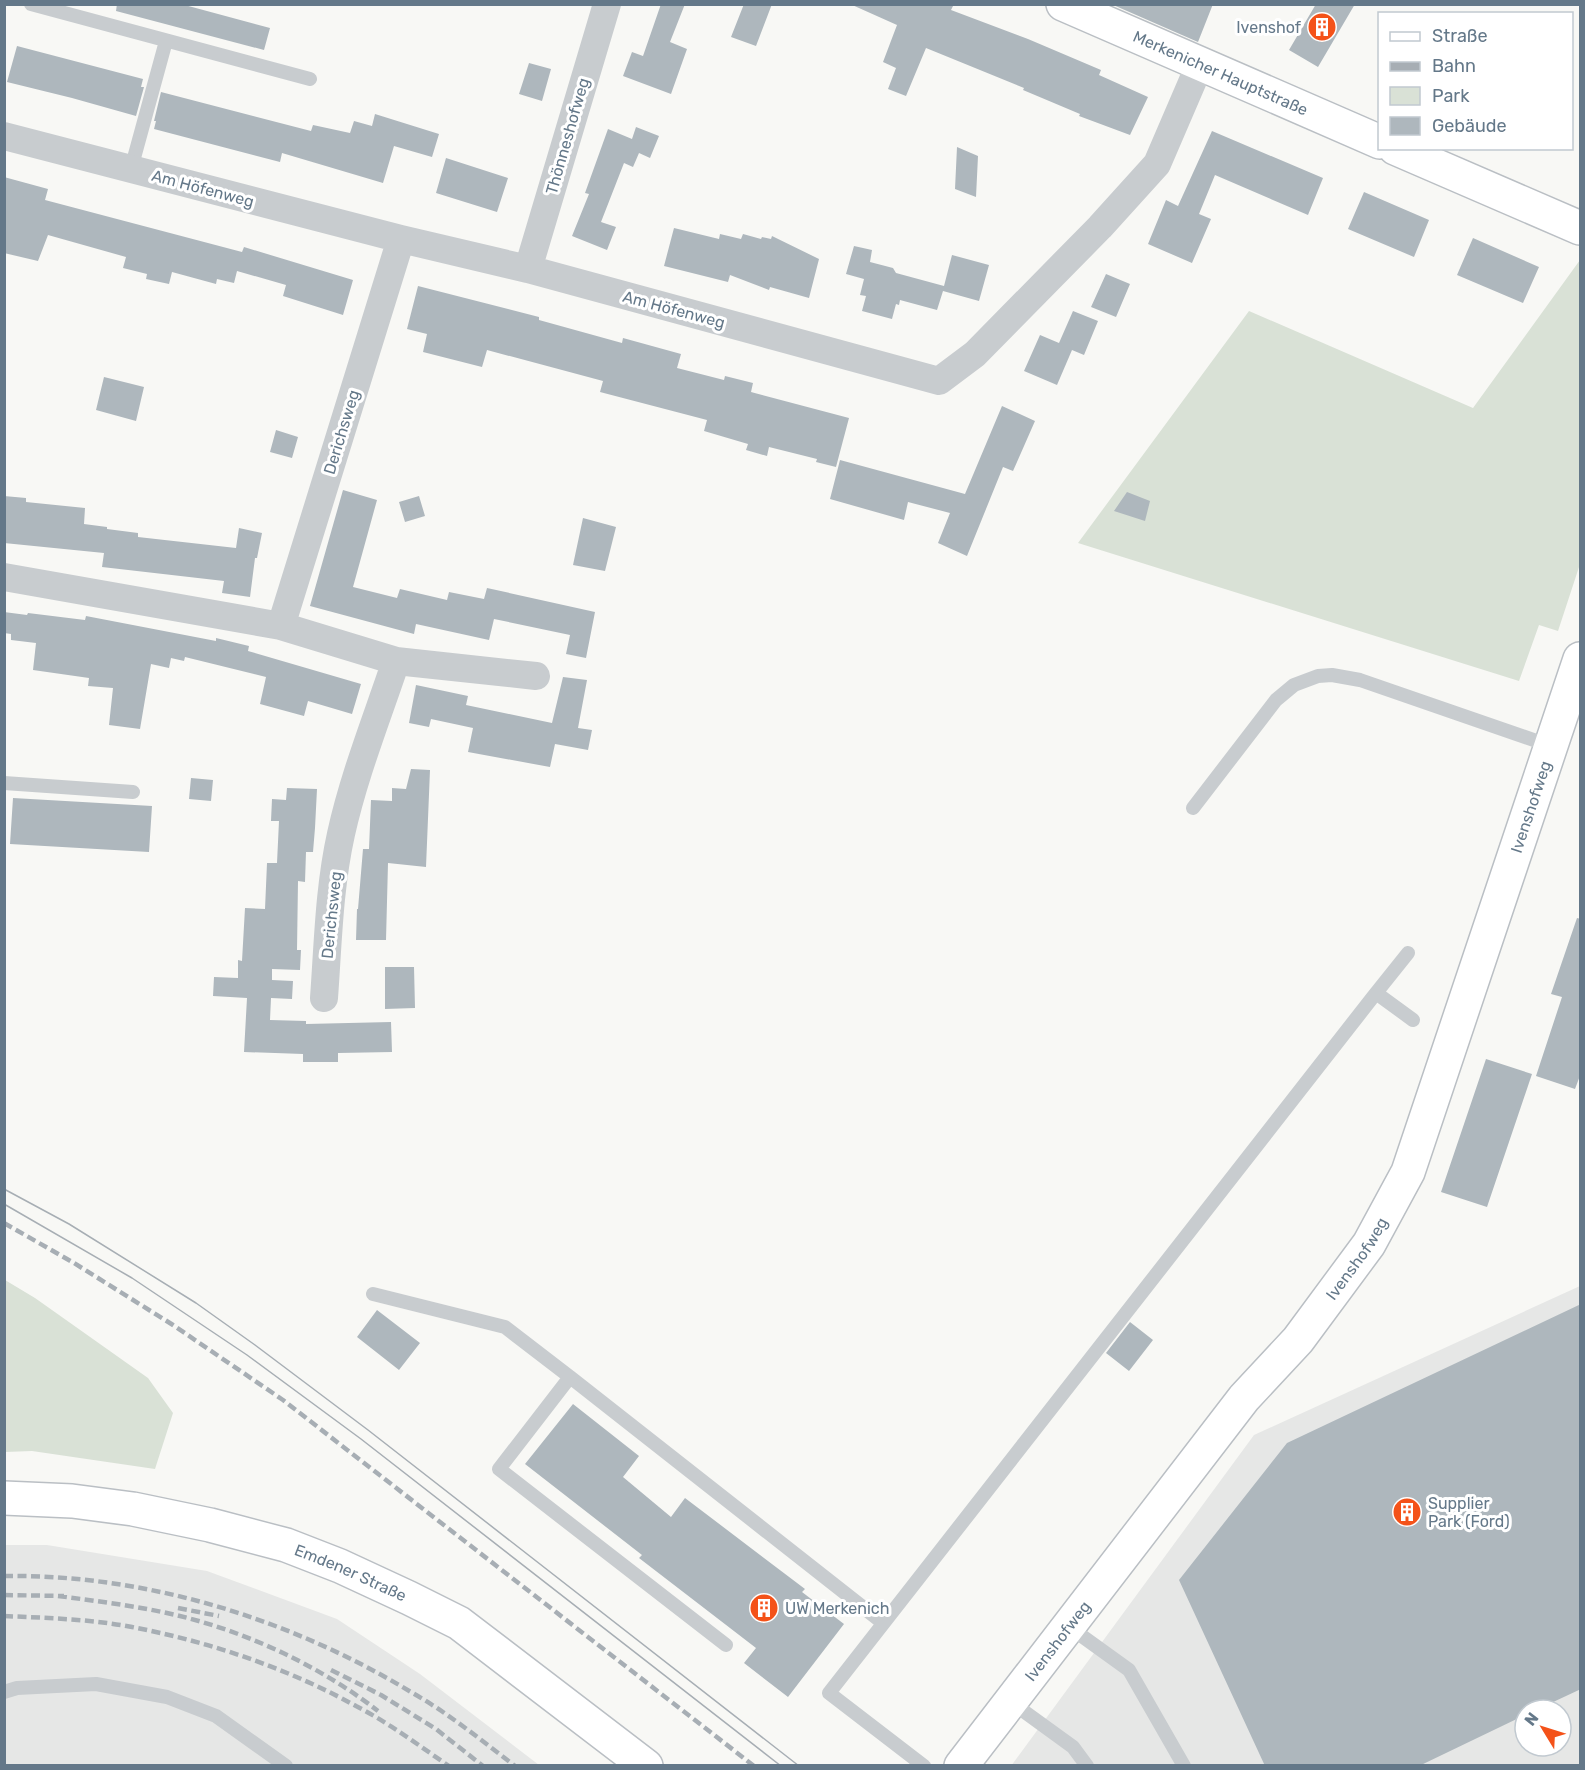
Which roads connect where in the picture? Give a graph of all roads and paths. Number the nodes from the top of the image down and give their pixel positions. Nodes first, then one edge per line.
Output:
1 (31, 4) edge
2 (607, 4) edge
3 (1082, 8) edge
4 (166, 41) junction
5 (1200, 64) junction
6 (310, 80) dead end
7 (4, 136) edge
8 (1378, 141) edge
9 (1400, 150) edge
10 (131, 169) junction
11 (1581, 228) edge
12 (401, 239) junction
13 (528, 269) junction
14 (4, 577) edge
15 (281, 626) junction
16 (1581, 659) edge
17 (396, 661) junction
18 (536, 676) dead end
19 (1574, 700) edge
20 (1551, 747) junction
21 (4, 783) edge
22 (133, 792) dead end
23 (1193, 808) dead end
24 (1408, 952) dead end
25 (1376, 993) junction
26 (324, 998) dead end
27 (1413, 1020) dead end
28 (373, 1294) dead end
29 (570, 1377) junction
30 (4, 1498) edge
31 (883, 1623) junction
32 (1068, 1626) junction
33 (726, 1645) dead end
34 (4, 1692) edge
35 (1010, 1701) junction
36 (286, 1766) edge
37 (646, 1766) edge
38 (924, 1766) edge
39 (961, 1766) edge
40 (1087, 1766) edge
41 (1184, 1766) edge

1 - 4 lane
2 - 13 street, Thönneshofweg
3 - 5 street, Merkenicher Hauptstraße
4 - 6 lane
4 - 10 lane
5 - 8 street, Merkenicher Hauptstraße
5 - 13 street, Am Höfenweg
7 - 10 street, Am Höfenweg
9 - 11 street
10 - 12 street, Am Höfenweg
12 - 13 street, Am Höfenweg
12 - 15 street, Derichsweg
14 - 15 street
15 - 17 street
16 - 19 street, Ivenshofweg
17 - 18 street
17 - 26 street, Derichsweg
19 - 20 street, Ivenshofweg
20 - 23 lane
20 - 32 street, Ivenshofweg
21 - 22 lane
24 - 25 lane
25 - 27 lane
25 - 31 lane
28 - 29 lane
29 - 31 lane
29 - 33 lane
30 - 37 street, Emdener Straße
31 - 38 lane
32 - 35 street, Ivenshofweg
32 - 41 lane
34 - 36 lane
35 - 39 street, Ivenshofweg
35 - 40 lane

